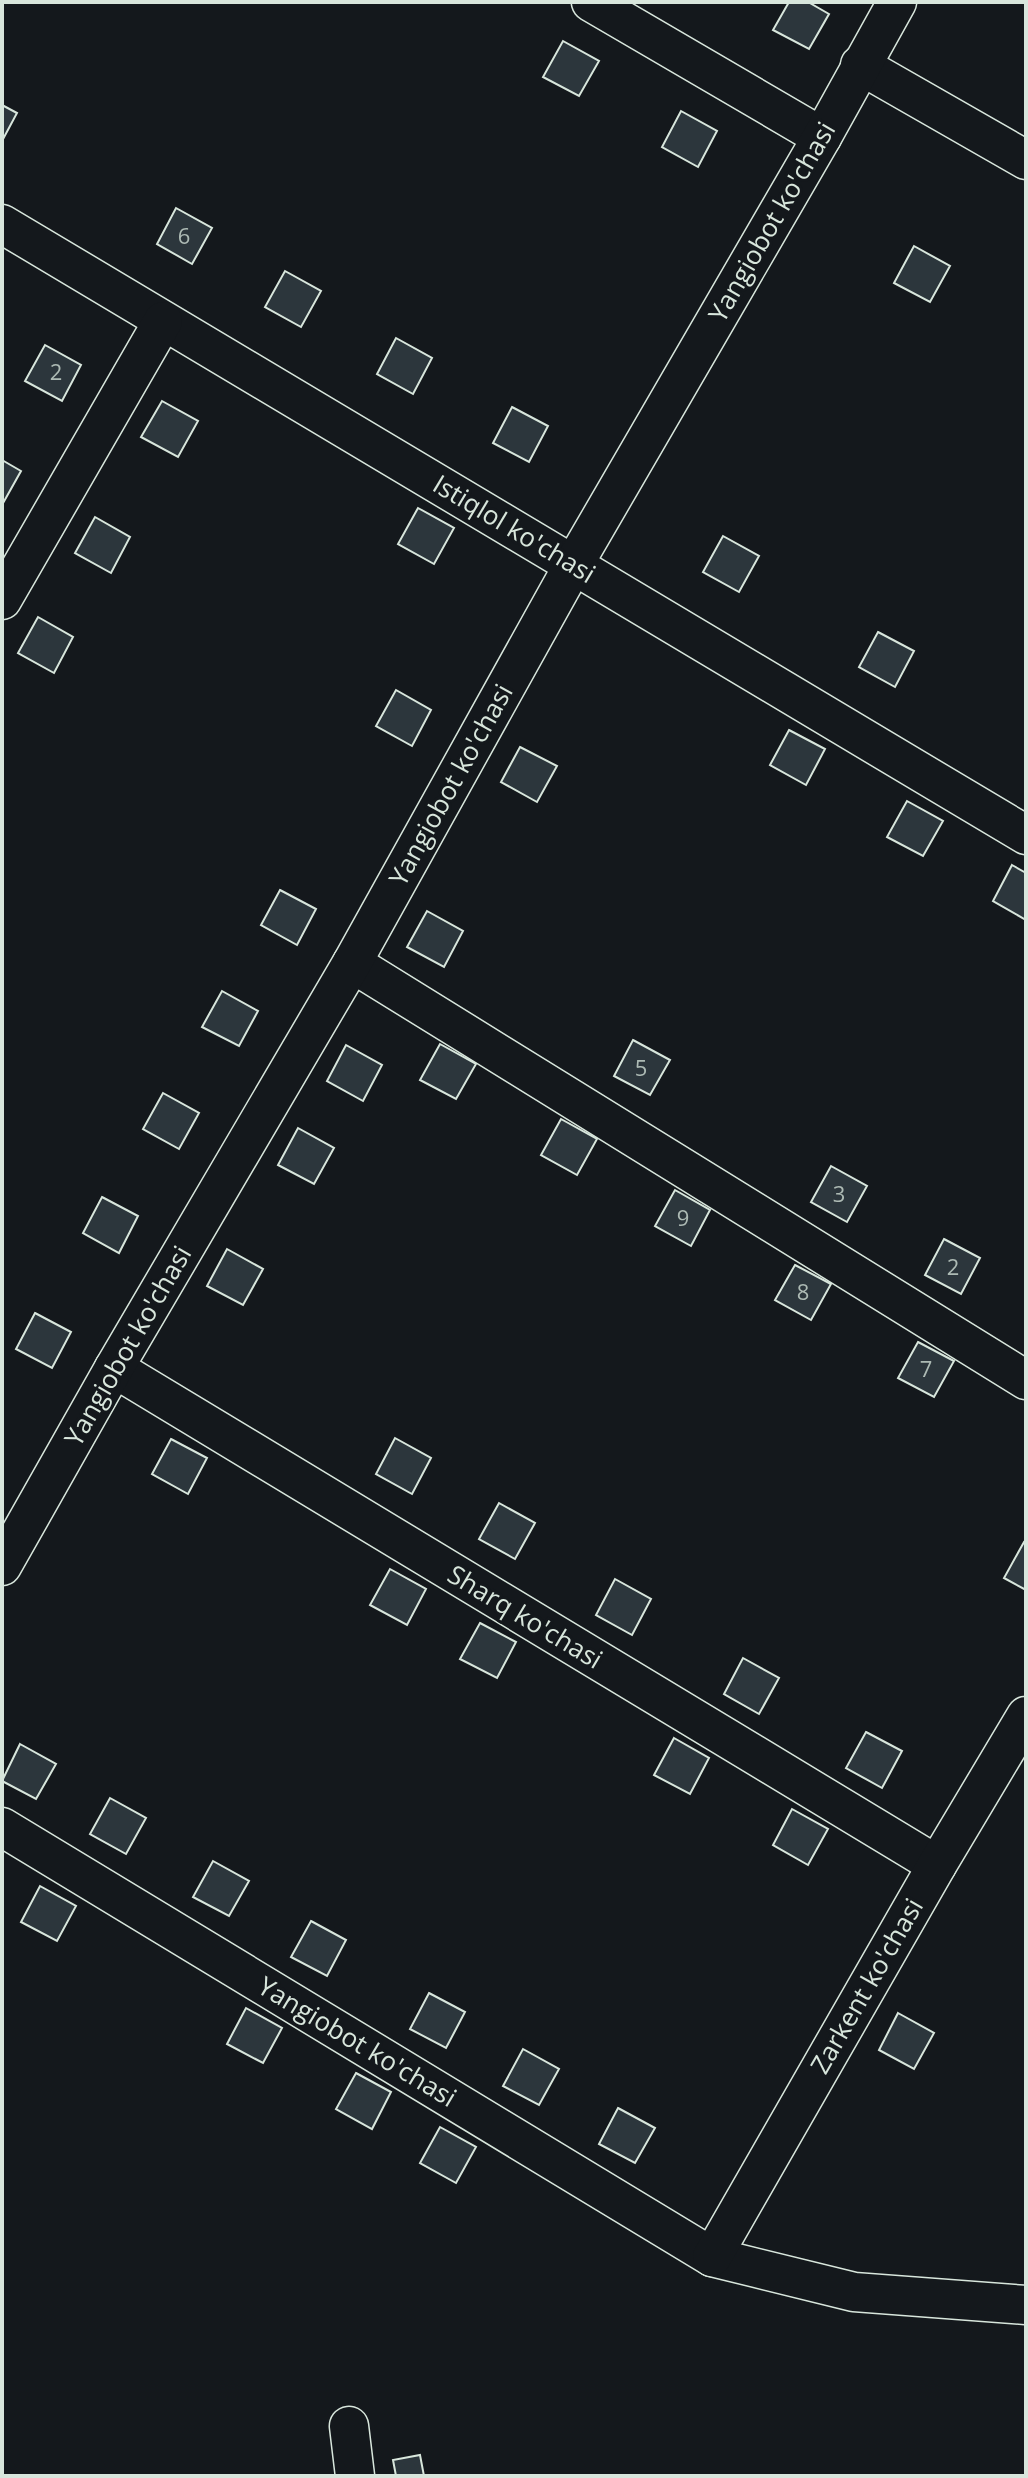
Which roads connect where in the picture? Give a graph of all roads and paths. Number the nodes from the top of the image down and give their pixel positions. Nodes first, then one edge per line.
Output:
1 (591, 2) edge
2 (897, 2) edge
3 (860, 65) junction
4 (822, 137) junction
5 (1026, 160) edge
6 (2, 224) edge
7 (163, 321) junction
8 (574, 564) junction
9 (2, 600) edge
10 (1026, 835) edge
11 (352, 963) junction
12 (114, 1368) junction
13 (1026, 1380) edge
14 (2, 1566) edge
15 (1026, 1716) edge
16 (2, 1827) edge
17 (937, 1865) junction
18 (712, 2257) junction
19 (1026, 2305) edge
20 (349, 2426) dead end
21 (355, 2476) edge

1 - 4 street
2 - 3 street, Yangiobot ko'chasi
3 - 4 street, Yangiobot ko'chasi
3 - 5 street
4 - 8 street, Yangiobot ko'chasi
6 - 7 street, Istiqlol ko'chasi
7 - 8 street, Istiqlol ko'chasi
7 - 9 street
8 - 10 street, Istiqlol ko'chasi
8 - 11 street, Yangiobot ko'chasi
11 - 12 street, Yangiobot ko'chasi
11 - 13 street
12 - 14 street, Yangiobot ko'chasi
12 - 17 street, Sharq ko'chasi
15 - 17 street, Zarkent ko'chasi
16 - 18 street, Yangiobot ko'chasi
17 - 18 street, Zarkent ko'chasi
18 - 19 street, Yangiobot ko'chasi
20 - 21 street

